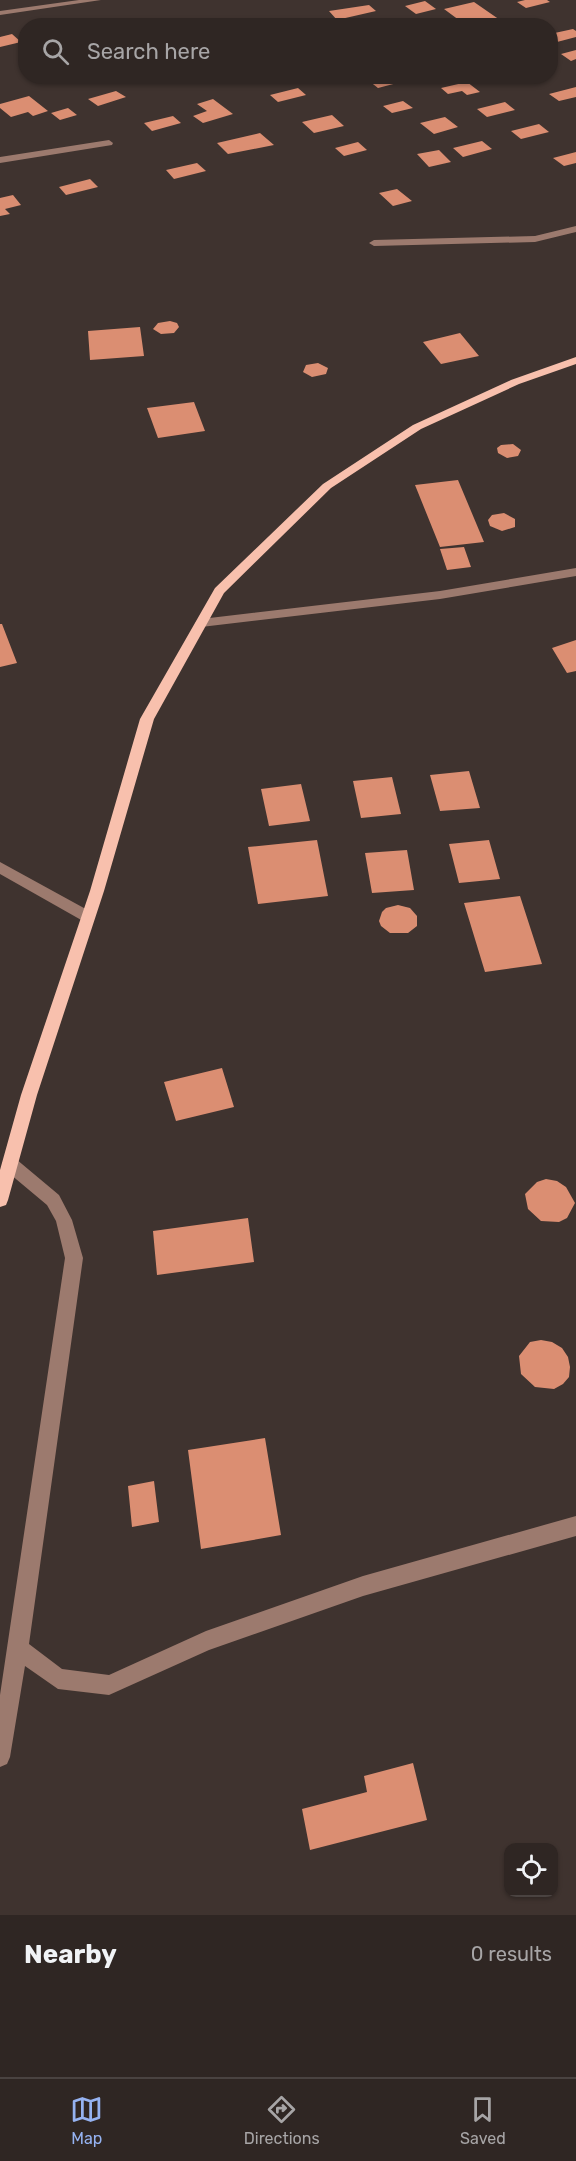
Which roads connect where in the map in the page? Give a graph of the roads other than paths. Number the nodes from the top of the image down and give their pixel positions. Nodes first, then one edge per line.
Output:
1 (97, 0) edge
2 (0, 14) edge
3 (109, 144) dead end
4 (0, 160) edge
5 (576, 229) edge
6 (374, 243) dead end
7 (576, 360) edge
8 (576, 572) edge
9 (201, 623) junction
10 (0, 867) edge
11 (88, 917) junction
12 (10, 1164) junction
13 (0, 1200) edge
14 (573, 1531) edge
15 (18, 1648) junction
16 (0, 1757) edge

1 - 2 street
3 - 4 street
5 - 6 street
7 - 9 main road
8 - 9 street
9 - 11 main road
10 - 11 street
11 - 12 main road
12 - 13 main road
12 - 15 street
14 - 15 street
15 - 16 street

